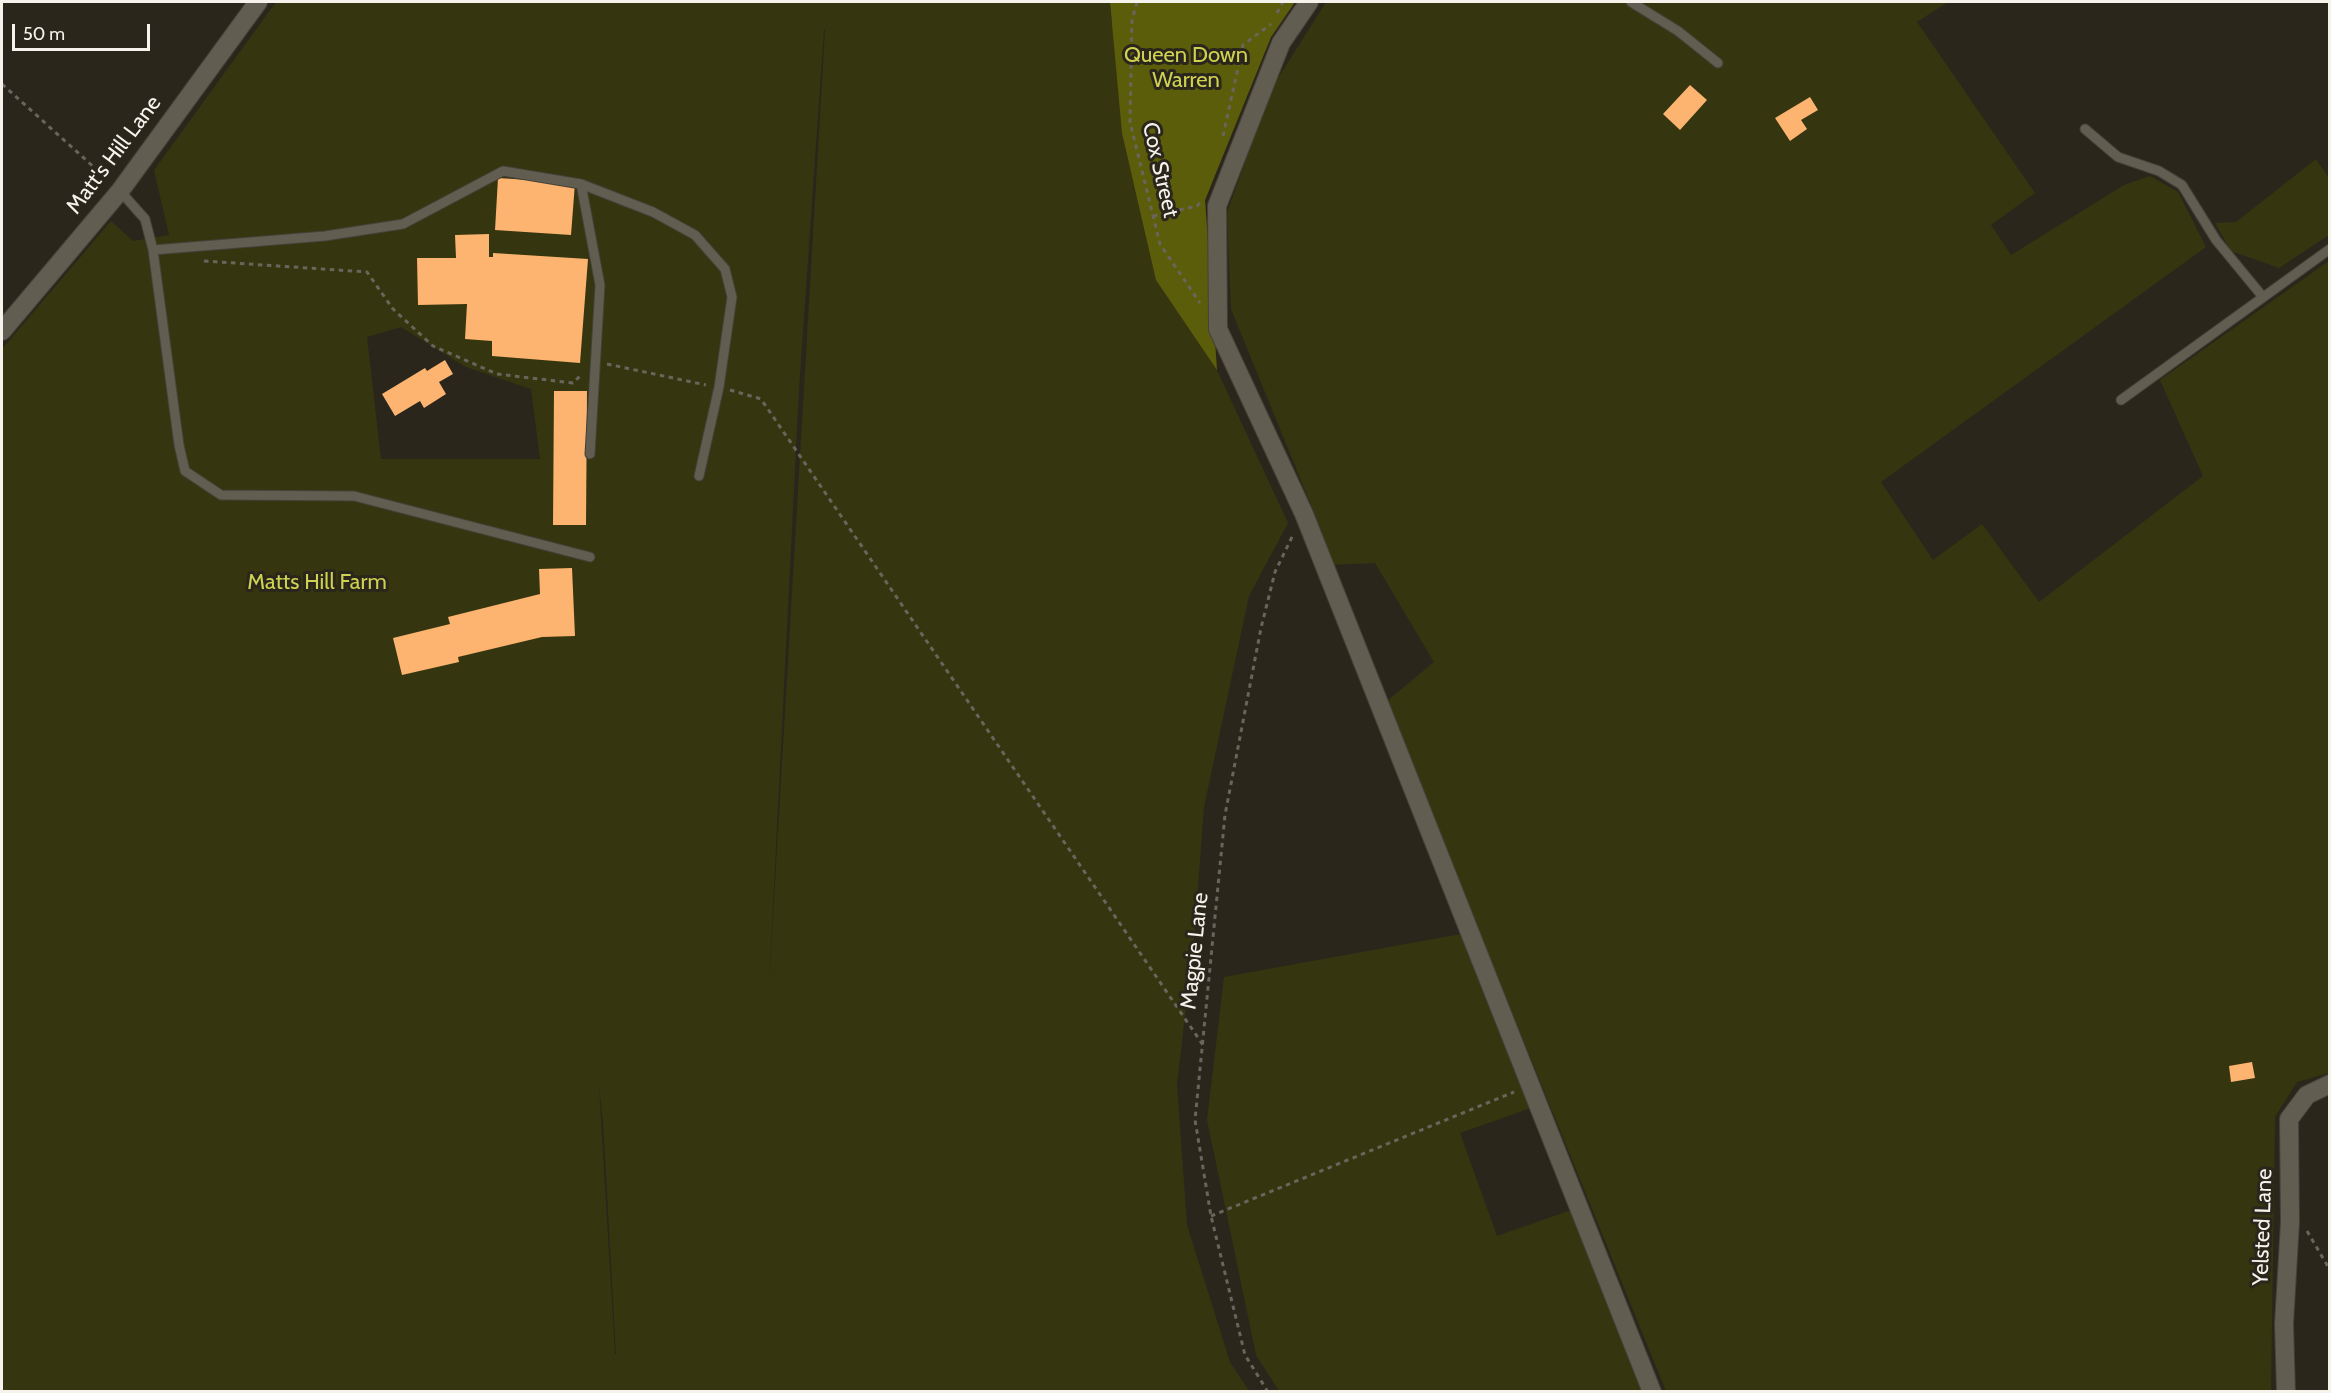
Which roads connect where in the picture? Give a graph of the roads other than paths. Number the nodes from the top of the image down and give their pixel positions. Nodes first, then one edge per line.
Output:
1 (258, 2) edge
2 (1309, 2) edge
3 (1631, 2) edge
4 (1718, 63) dead end
5 (2085, 129) dead end
6 (581, 184) junction
7 (120, 191) junction
8 (2330, 249) edge
9 (153, 250) junction
10 (2263, 297) junction
11 (2, 331) edge
12 (2121, 400) dead end
13 (590, 454) dead end
14 (699, 476) dead end
15 (590, 556) dead end
16 (2330, 1084) edge
17 (1652, 1392) edge
18 (2286, 1392) edge

1 - 7 street, Matt's Hill Lane
2 - 17 street
3 - 4 lane
5 - 10 lane
6 - 9 lane
6 - 13 lane
6 - 14 lane
7 - 9 lane
7 - 11 street, Matt's Hill Lane
8 - 10 lane
9 - 15 lane
10 - 12 lane
16 - 18 street, Yelsted Lane

